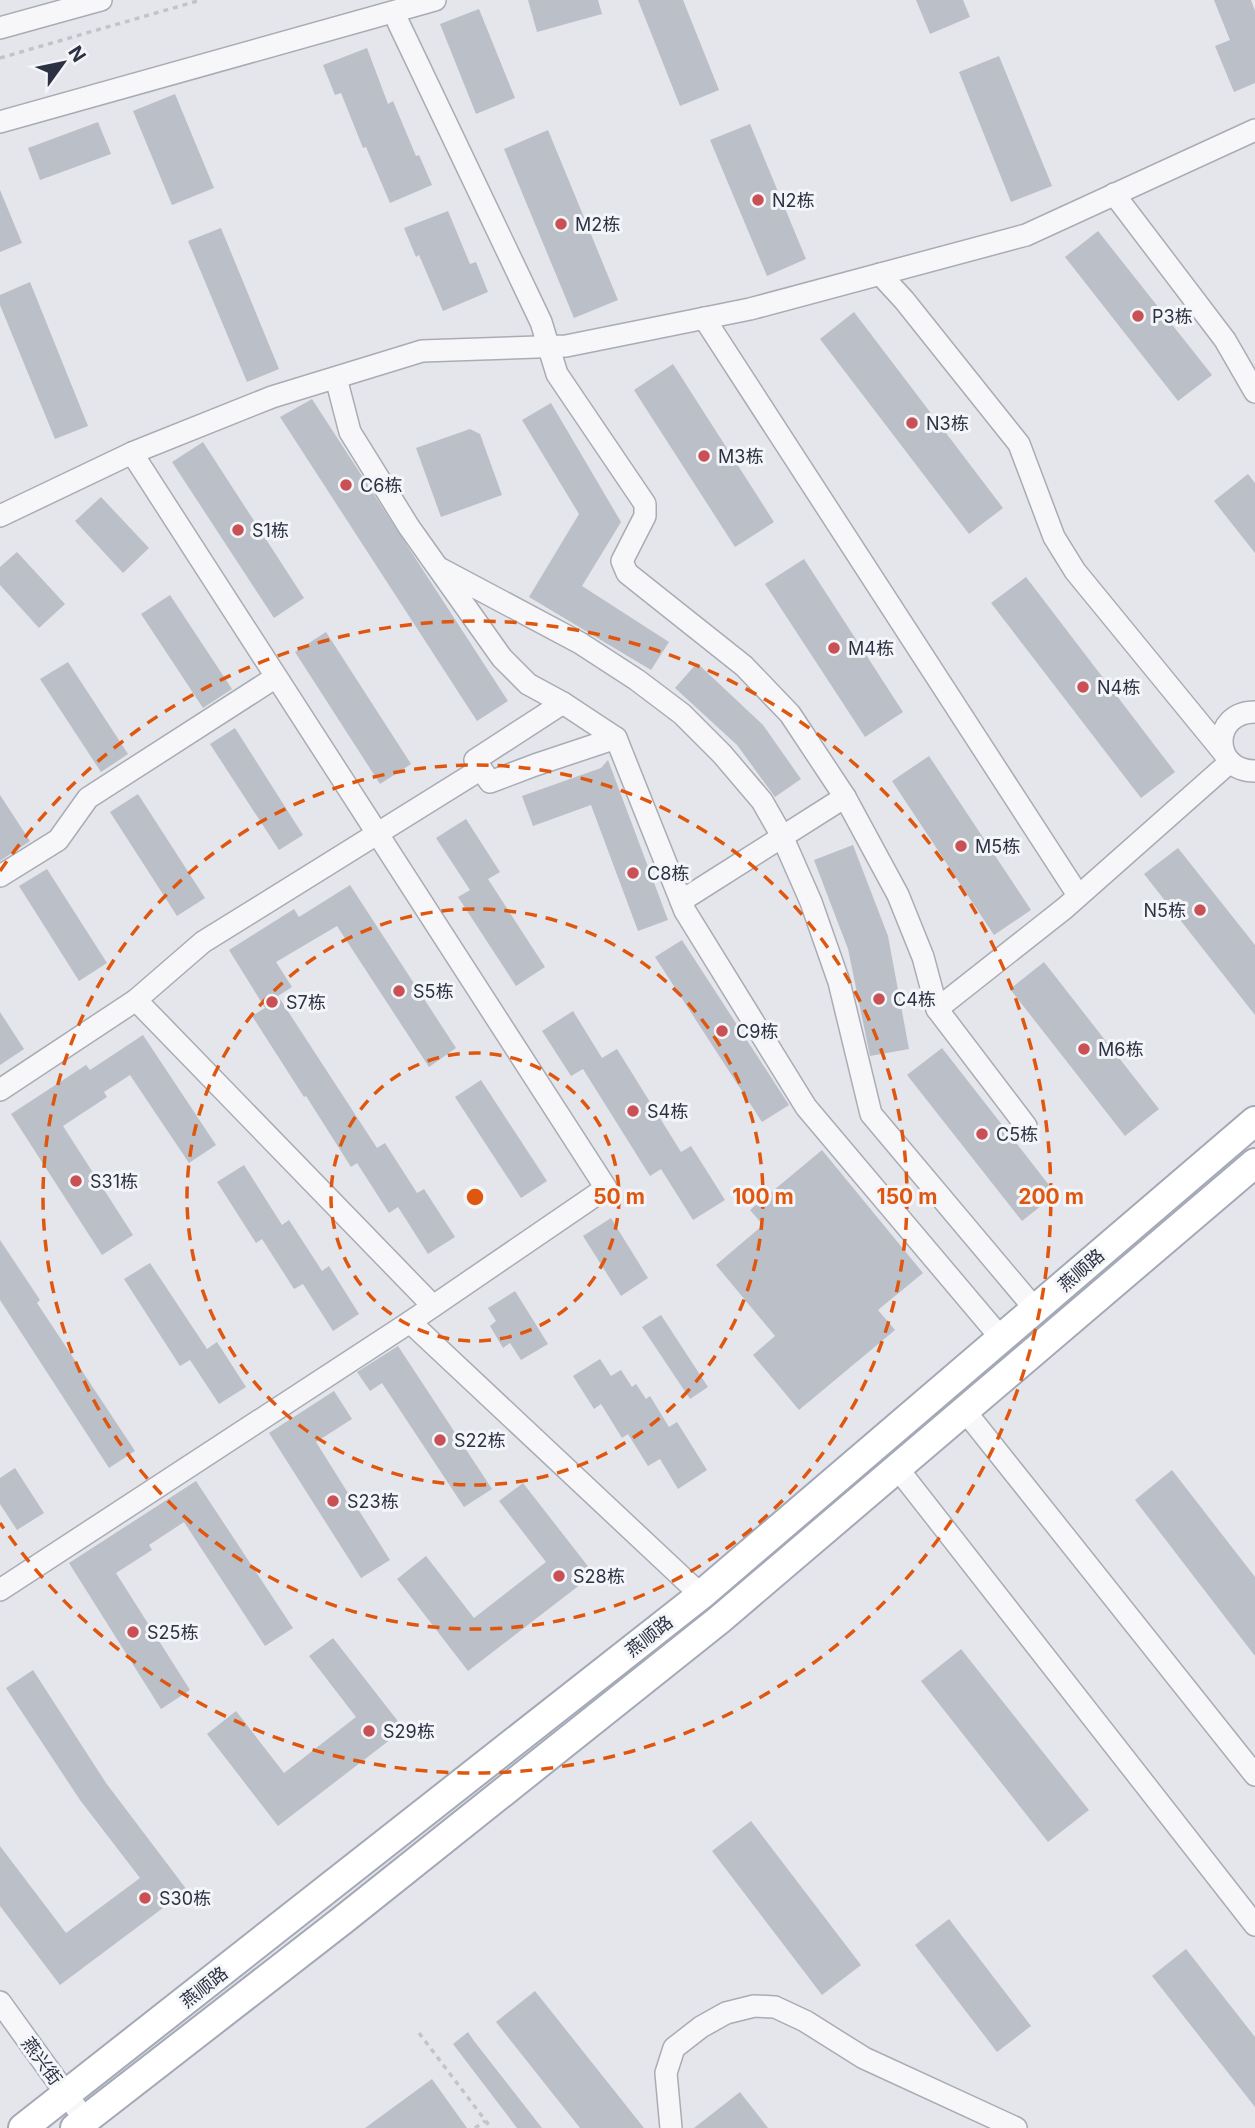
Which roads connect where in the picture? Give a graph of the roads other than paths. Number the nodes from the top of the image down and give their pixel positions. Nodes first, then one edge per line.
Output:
1 (101, 0) edge
2 (435, 0) edge
3 (398, 22) dead end
4 (0, 29) edge
5 (0, 122) edge
6 (1255, 130) edge
7 (1114, 194) junction
8 (880, 274) junction
9 (705, 318) junction
10 (548, 346) junction
11 (336, 377) junction
12 (1255, 392) edge
13 (132, 453) junction
14 (0, 516) edge
15 (437, 566) junction
16 (276, 677) junction
17 (563, 703) junction
18 (1255, 712) edge
19 (616, 738) junction
20 (1227, 757) junction
21 (481, 769) junction
22 (1255, 771) edge
23 (845, 797) junction
24 (378, 834) junction
25 (782, 836) junction
26 (0, 876) edge
27 (1079, 895) junction
28 (681, 901) junction
29 (136, 1000) junction
30 (937, 1009) junction
31 (0, 1090) edge
32 (1255, 1121) edge
33 (1026, 1126) dead end
34 (1255, 1163) edge
35 (433, 1306) junction
36 (1035, 1309) junction
37 (410, 1322) junction
38 (1001, 1338) junction
39 (965, 1411) junction
40 (898, 1469) junction
41 (0, 1590) edge
42 (701, 1595) junction
43 (1255, 1775) edge
44 (1255, 1924) edge
45 (0, 2002) edge
46 (66, 2094) junction
47 (88, 2123) edge
48 (23, 2128) edge
49 (671, 2128) edge
50 (1016, 2128) edge

1 - 4 street
2 - 5 street
3 - 10 street
6 - 7 street
7 - 8 street
7 - 12 street
8 - 9 street
8 - 20 street
9 - 10 street
9 - 27 street
10 - 11 street
10 - 23 street
11 - 13 street
11 - 15 street
13 - 14 street
13 - 16 street
15 - 17 street
15 - 25 street
16 - 24 street
16 - 26 street
17 - 19 street
17 - 21 street
18 - 20 street
19 - 21 street
19 - 28 street
20 - 22 street
20 - 27 street
21 - 24 street
23 - 25 street
23 - 30 street
24 - 29 street
24 - 35 street
25 - 28 street
25 - 36 street
27 - 30 street
28 - 38 street
29 - 31 street
29 - 35 street
30 - 33 street
32 - 36 main road, 燕顺路
34 - 39 main road, 燕顺路
35 - 37 street
36 - 38 main road, 燕顺路
37 - 41 street
37 - 42 street
38 - 42 main road, 燕顺路
39 - 40 main road, 燕顺路
39 - 43 street
40 - 44 street
40 - 47 main road, 燕顺路
42 - 46 main road, 燕顺路
45 - 46 street, 燕兴街
46 - 47 street, 燕兴街
46 - 48 main road, 燕顺路
49 - 50 street

